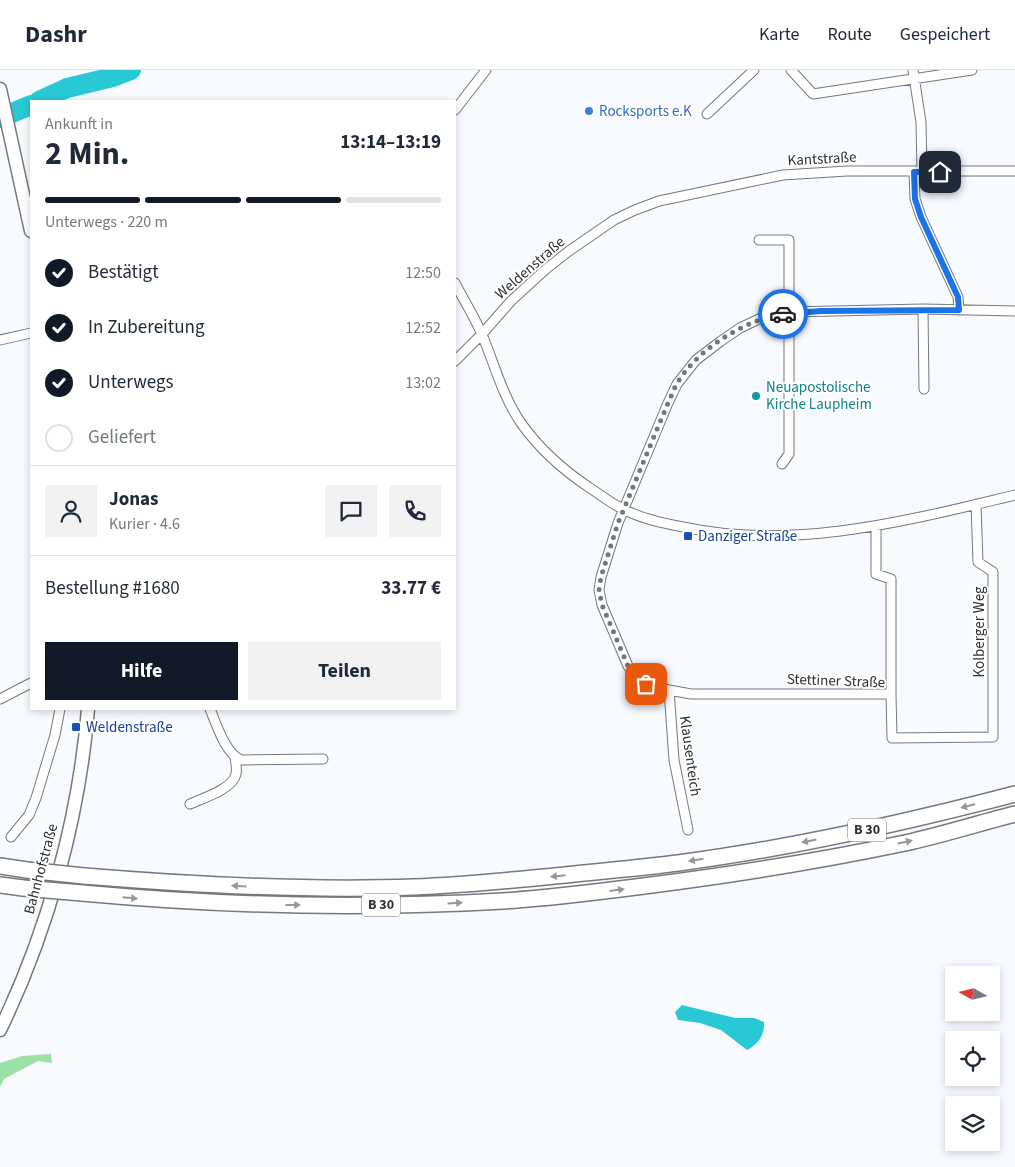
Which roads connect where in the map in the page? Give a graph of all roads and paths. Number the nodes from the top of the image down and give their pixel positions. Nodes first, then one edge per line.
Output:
1 (486, 70) edge
2 (754, 70) edge
3 (791, 70) edge
4 (972, 70) edge
5 (914, 75) edge
6 (0, 88) edge
7 (456, 109) edge
8 (707, 114) dead end
9 (1015, 171) edge
10 (918, 172) junction
11 (635, 210) joint
12 (30, 226) edge
13 (759, 240) dead end
14 (456, 285) edge
15 (923, 309) junction
16 (959, 310) junction
17 (1015, 311) edge
18 (789, 312) junction
19 (30, 334) edge
20 (482, 334) junction
21 (0, 340) edge
22 (456, 360) edge
23 (924, 389) dead end
24 (782, 464) dead end
25 (1015, 495) edge
26 (976, 504) junction
27 (624, 510) junction
28 (876, 526) junction
29 (30, 683) edge
30 (669, 690) junction
31 (891, 694) junction
32 (0, 699) edge
33 (60, 710) edge
34 (88, 710) edge
35 (210, 710) edge
36 (993, 737) joint
37 (235, 758) junction
38 (323, 759) dead end
39 (1015, 794) edge
40 (190, 804) dead end
41 (1015, 814) edge
42 (688, 830) dead end
43 (11, 838) dead end
44 (0, 866) edge
45 (0, 885) edge
46 (0, 1030) edge

1 - 7 street
2 - 8 street
3 - 5 street
4 - 5 street
5 - 10 street
6 - 12 main road
9 - 10 street, Kantstraße
10 - 11 street, Kantstraße
10 - 16 street
11 - 20 street, Weldenstraße
13 - 18 street
14 - 20 street
15 - 16 street
15 - 18 street
15 - 23 street
16 - 17 street
18 - 24 street
18 - 27 street
19 - 21 street
20 - 22 street, Weldenstraße
20 - 27 street
25 - 26 street
26 - 28 street
26 - 36 street, Kolberger Weg
27 - 28 street
27 - 30 street
28 - 31 street
29 - 32 street
30 - 31 street, Stettiner Straße
30 - 42 street, Klausenteich
31 - 36 street, Stettiner Straße
33 - 43 street, Bahnhofstraße
34 - 46 main road, Bahnhofstraße
35 - 37 street
37 - 38 street
37 - 40 street
39 -> 44 highway, B 30, bridge
45 -> 41 highway, B 30, bridge

